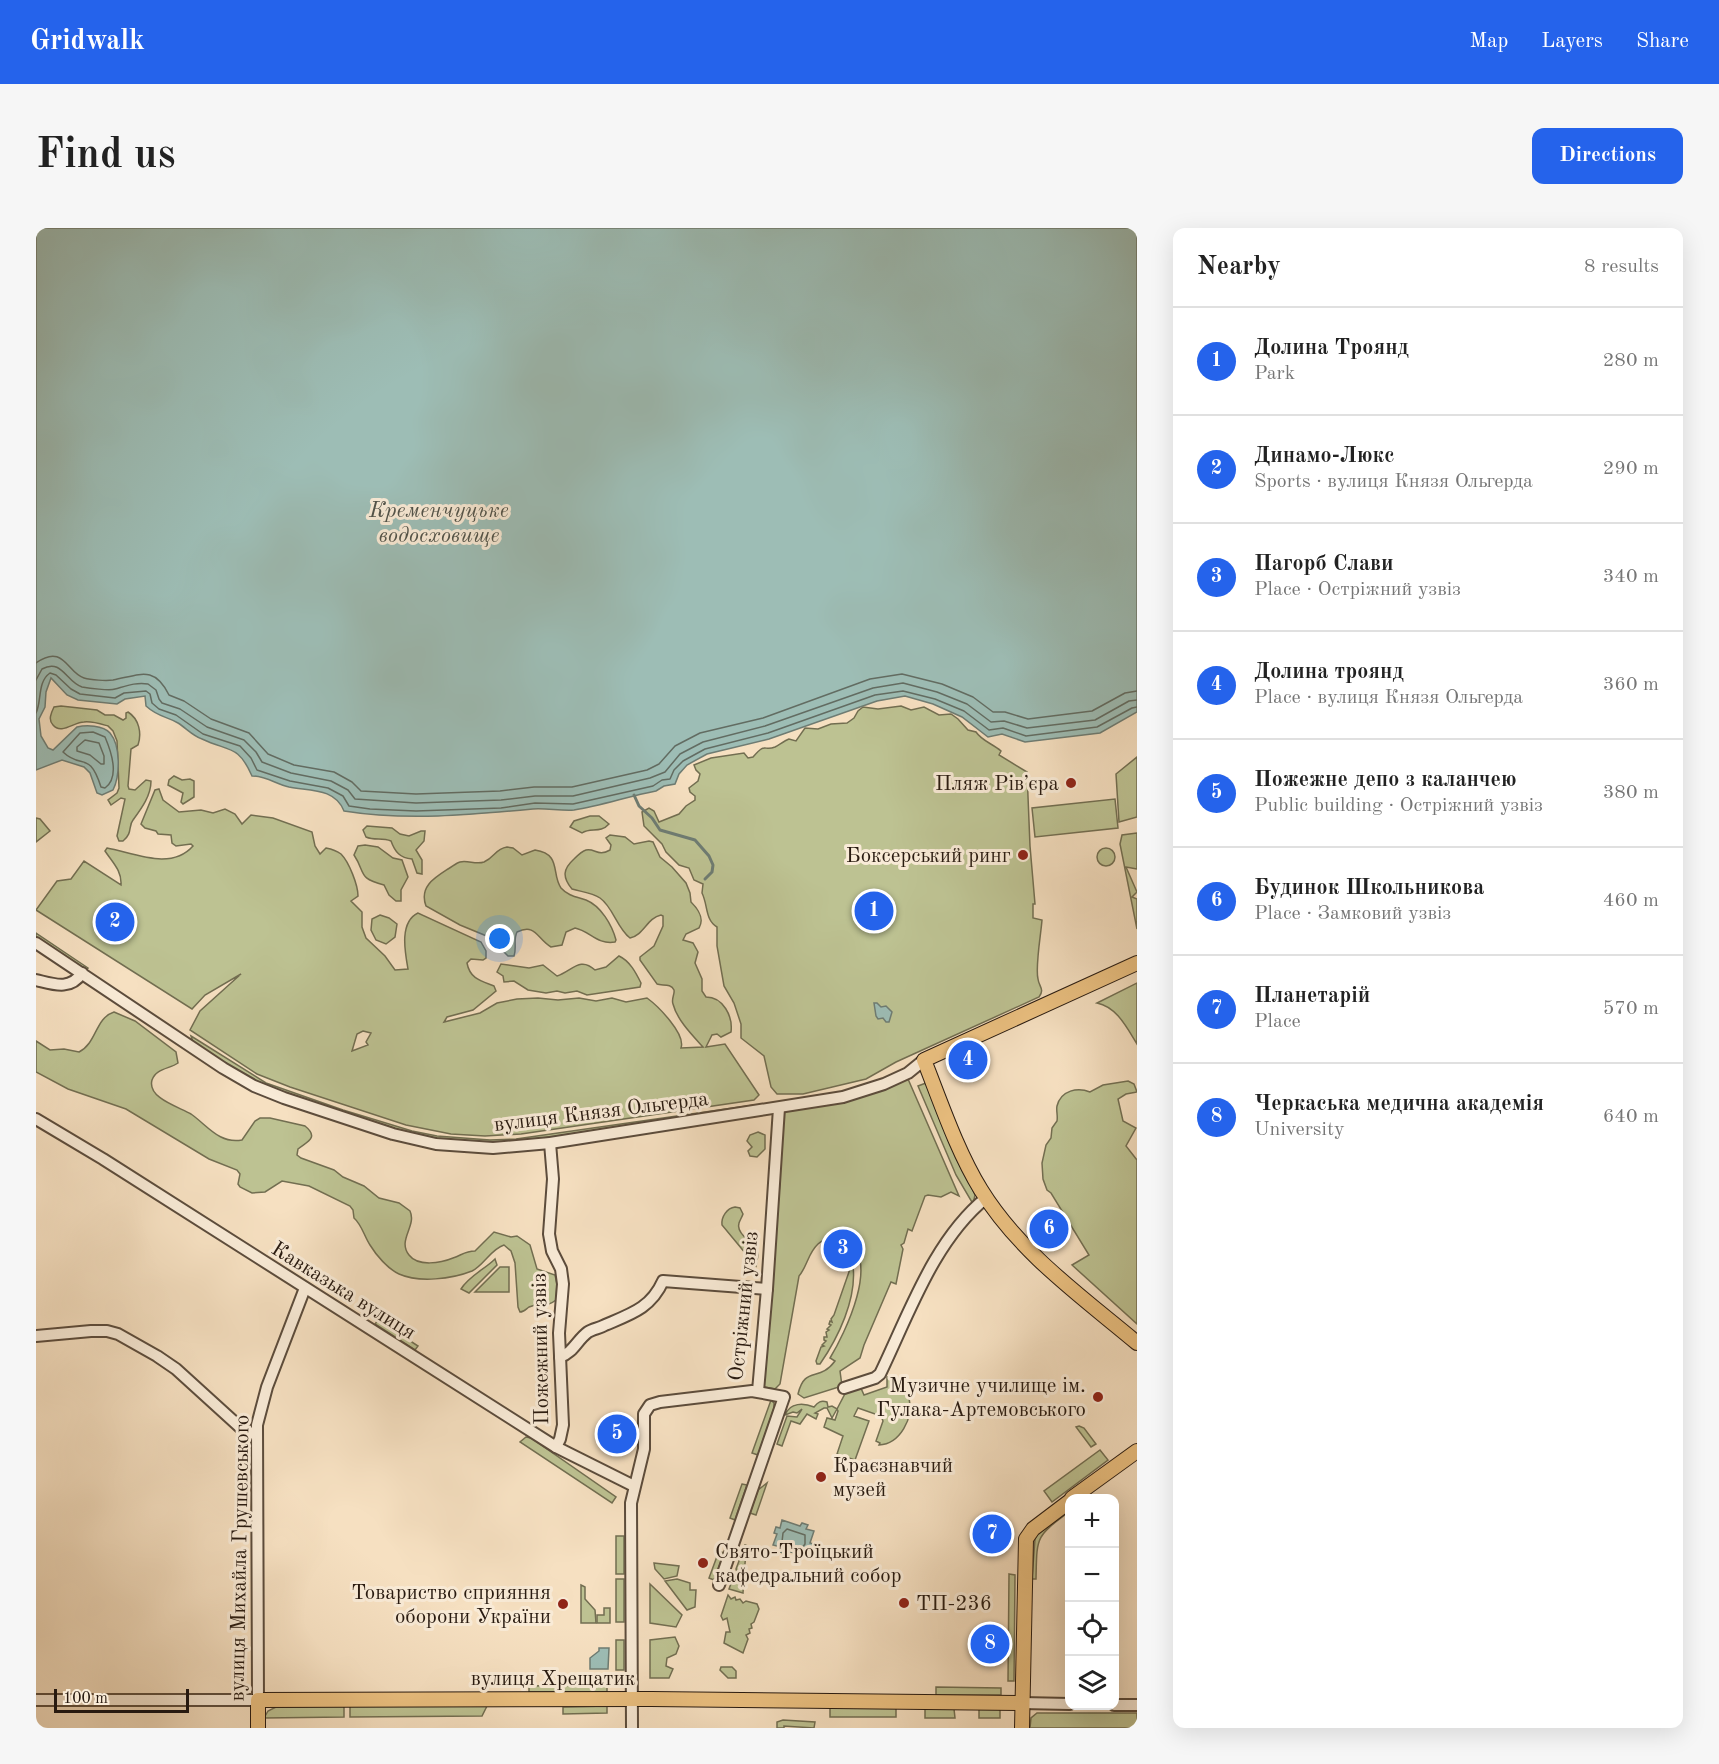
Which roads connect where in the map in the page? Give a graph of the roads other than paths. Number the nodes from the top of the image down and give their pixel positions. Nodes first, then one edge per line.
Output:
1 (36, 943) edge
2 (1137, 963) edge
3 (82, 973) junction
4 (36, 980) edge
5 (924, 1060) junction
6 (779, 1108) junction
7 (36, 1119) edge
8 (550, 1143) junction
9 (986, 1198) junction
10 (306, 1288) junction
11 (767, 1290) junction
12 (36, 1336) edge
13 (1137, 1343) edge
14 (560, 1358) junction
15 (844, 1389) dead end
16 (758, 1391) junction
17 (256, 1435) junction
18 (556, 1447) junction
19 (1137, 1451) edge
20 (634, 1486) junction
21 (1079, 1494) edge
22 (1065, 1505) edge
23 (719, 1585) dead end
24 (632, 1699) junction
25 (36, 1700) edge
26 (258, 1700) junction
27 (1022, 1703) junction
28 (1065, 1704) edge
29 (1119, 1705) edge
30 (1137, 1705) edge
31 (258, 1728) edge
32 (632, 1728) edge
33 (1022, 1728) edge

1 - 3 street, вулиця Князя Ольгерда
2 - 5 main road, вулиця Князя Ольгерда
3 - 4 street
3 - 8 street, вулиця Князя Ольгерда
5 - 6 street, вулиця Князя Ольгерда
5 - 9 main road
6 - 8 street, вулиця Князя Ольгерда
6 - 11 street, Остріжний узвіз
7 - 10 street, Кавказька вулиця
8 - 14 street, Пожежний узвіз
9 - 13 main road
9 - 15 street
10 - 17 street, вулиця Михайла Грушевського
10 - 18 street, Кавказька вулиця
11 - 14 street
11 - 16 street, Остріжний узвіз
12 - 17 street
14 - 18 street, Пожежний узвіз
16 - 20 street, Остріжний узвіз
16 - 23 street
17 - 26 street, вулиця Михайла Грушевського
18 - 20 street, Кавказька вулиця
19 - 21 main road
20 - 24 street
22 - 27 main road
24 - 26 main road, вулиця Хрещатик
24 - 27 main road, вулиця Хрещатик
24 - 32 street
25 - 26 street, вулиця Хрещатик
26 - 31 main road, вулиця Михайла Грушевського
27 - 28 street, вулиця Хрещатик
27 - 33 main road
29 - 30 street

